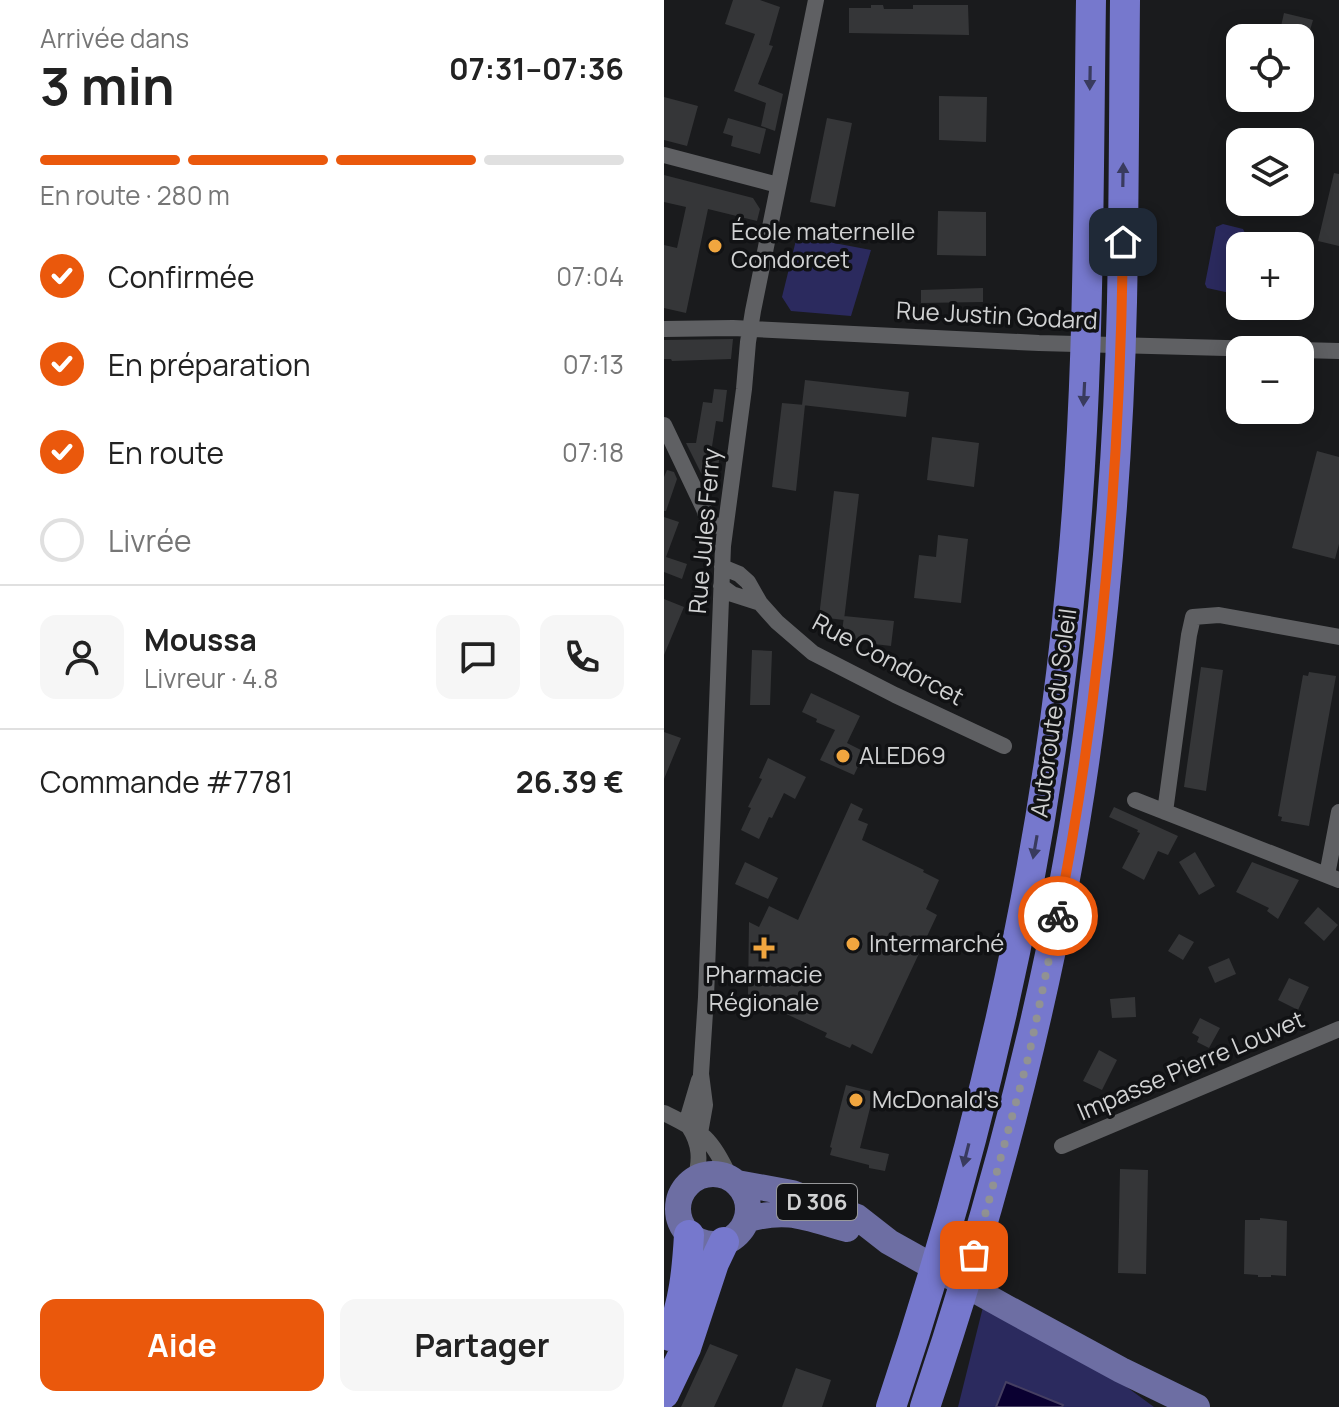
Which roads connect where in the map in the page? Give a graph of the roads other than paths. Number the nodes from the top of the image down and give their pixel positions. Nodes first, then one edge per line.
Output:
1 (816, 0) edge
2 (1091, 0) edge
3 (1125, 0) edge
4 (664, 155) edge
5 (778, 185) junction
6 (664, 329) edge
7 (750, 329) junction
8 (1339, 351) edge
9 (664, 425) edge
10 (725, 528) junction
11 (722, 567) junction
12 (721, 586) junction
13 (760, 603) junction
14 (1339, 637) edge
15 (1004, 746) dead end
16 (1135, 800) dead end
17 (1165, 812) junction
18 (1339, 812) edge
19 (1333, 878) edge
20 (1339, 1029) edge
21 (664, 1113) edge
22 (692, 1128) junction
23 (1062, 1146) dead end
24 (1001, 1156) junction
25 (733, 1181) junction
26 (682, 1185) edge
27 (746, 1220) junction
28 (677, 1223) edge
29 (724, 1242) junction
30 (890, 1242) junction
31 (921, 1316) junction
32 (664, 1349) edge
33 (1121, 1370) junction
34 (664, 1394) edge
35 (882, 1407) edge
36 (891, 1407) edge
37 (925, 1407) edge
38 (936, 1407) edge
39 (1163, 1407) edge
40 (1197, 1407) edge

1 - 5 street, Rue Jules Ferry
2 -> 31 highway, Autoroute du Soleil
24 -> 3 highway, Autoroute du Soleil
4 - 5 street
5 - 7 street, Rue Jules Ferry
6 - 7 street
7 - 8 street, Rue Justin Godard
7 - 10 street, Rue Jules Ferry
9 - 10 street
10 - 11 street, Rue Jules Ferry
11 - 12 street, Rue Jules Ferry
11 - 13 street, Rue Condorcet
12 - 13 street, Rue Condorcet
12 - 22 street, Rue Jules Ferry
13 - 15 street, Rue Condorcet
14 - 17 street
16 - 17 street
17 - 19 street
18 - 19 street
20 - 23 street, Impasse Pierre Louvet
21 - 22 street
22 - 25 street
22 - 26 street, Rue Jules Ferry
24 - 37 highway, Autoroute du Soleil
24 - 38 highway
25 - 26 main road
25 - 27 main road
25 - 30 main road, D 306
26 - 28 main road
27 - 29 main road
27 - 30 main road, D 306
28 - 29 main road
28 - 32 highway
29 - 34 highway
30 - 33 main road, D 306
31 - 35 highway
31 - 36 highway, Autoroute du Soleil
33 - 39 main road, D 306
33 - 40 main road, D 306

